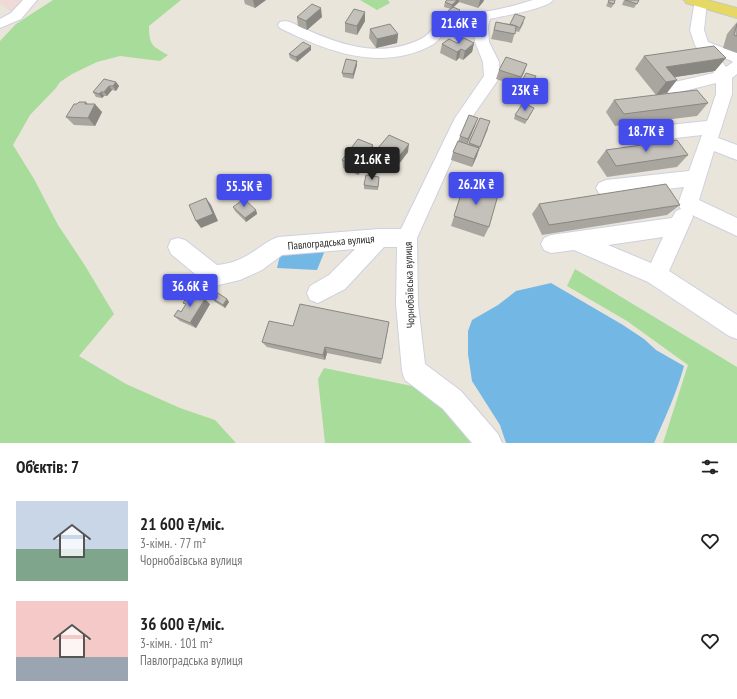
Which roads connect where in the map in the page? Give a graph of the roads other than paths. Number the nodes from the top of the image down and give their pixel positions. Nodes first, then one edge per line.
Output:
1 (30, 0) edge
2 (546, 0) edge
3 (699, 1) edge
4 (737, 2) edge
5 (737, 13) edge
6 (484, 16) junction
7 (0, 24) edge
8 (285, 25) dead end
9 (702, 45) junction
10 (737, 58) edge
11 (730, 71) edge
12 (672, 88) edge
13 (711, 134) junction
14 (630, 136) dead end
15 (737, 153) edge
16 (697, 178) junction
17 (606, 188) dead end
18 (688, 204) junction
19 (679, 226) junction
20 (737, 227) edge
21 (379, 238) junction
22 (407, 238) junction
23 (575, 241) junction
24 (551, 244) dead end
25 (178, 247) dead end
26 (656, 275) junction
27 (318, 294) dead end
28 (737, 328) edge
29 (489, 443) edge

1 - 7 street
2 - 6 street
3 - 4 main road
3 - 5 main road
3 - 9 street
6 - 8 street
6 - 22 street, Чорнобаївська вулиця
9 - 10 street
9 - 11 street
11 - 12 street
11 - 13 street
13 - 14 street
13 - 15 street
13 - 16 street
16 - 17 street
16 - 18 street
18 - 19 street
18 - 20 street
19 - 23 street
19 - 26 street
21 - 22 street, Павлоградська вулиця
21 - 25 street, Павлоградська вулиця
21 - 27 street
22 - 29 street, Чорнобаївська вулиця
23 - 24 street
23 - 26 street
26 - 28 street

